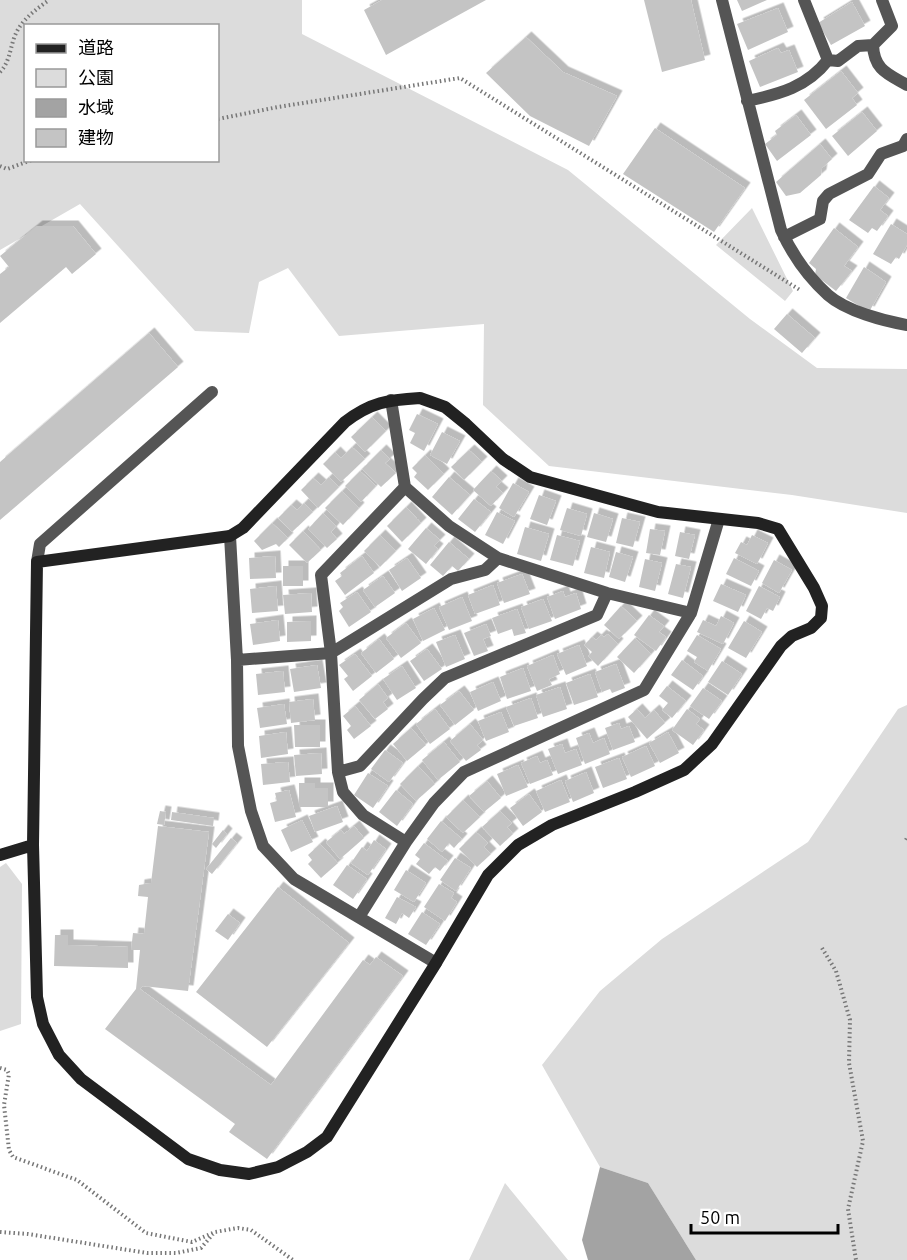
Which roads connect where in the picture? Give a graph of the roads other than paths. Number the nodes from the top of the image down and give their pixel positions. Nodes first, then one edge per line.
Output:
1 (722, 0) edge
2 (804, 0) edge
3 (882, 0) edge
4 (873, 45) junction
5 (828, 60) junction
6 (907, 86) edge
7 (747, 101) junction
8 (907, 139) edge
9 (784, 237) junction
10 (907, 325) edge
11 (212, 392) dead end
12 (391, 400) junction
13 (405, 487) junction
14 (719, 519) junction
15 (230, 536) junction
16 (498, 558) junction
17 (37, 562) junction
18 (607, 593) junction
19 (691, 613) junction
20 (331, 654) junction
21 (237, 660) junction
22 (338, 772) junction
23 (406, 842) junction
24 (33, 845) junction
25 (0, 855) edge
26 (359, 917) junction
27 (436, 963) junction

1 - 7 street
2 - 5 street
3 - 4 street
4 - 5 street
4 - 6 street
5 - 7 street
7 - 9 street
8 - 9 street
9 - 10 street
11 - 17 street
12 - 13 street
12 - 14 street
12 - 15 street
13 - 16 street
13 - 20 street
14 - 19 street
14 - 27 street
15 - 17 street
15 - 21 street
16 - 18 street
16 - 20 street
17 - 24 street
18 - 19 street
18 - 22 street
19 - 23 street
20 - 21 street
20 - 22 street
21 - 26 street
22 - 23 street
23 - 26 street
24 - 25 street
24 - 27 street
26 - 27 street

